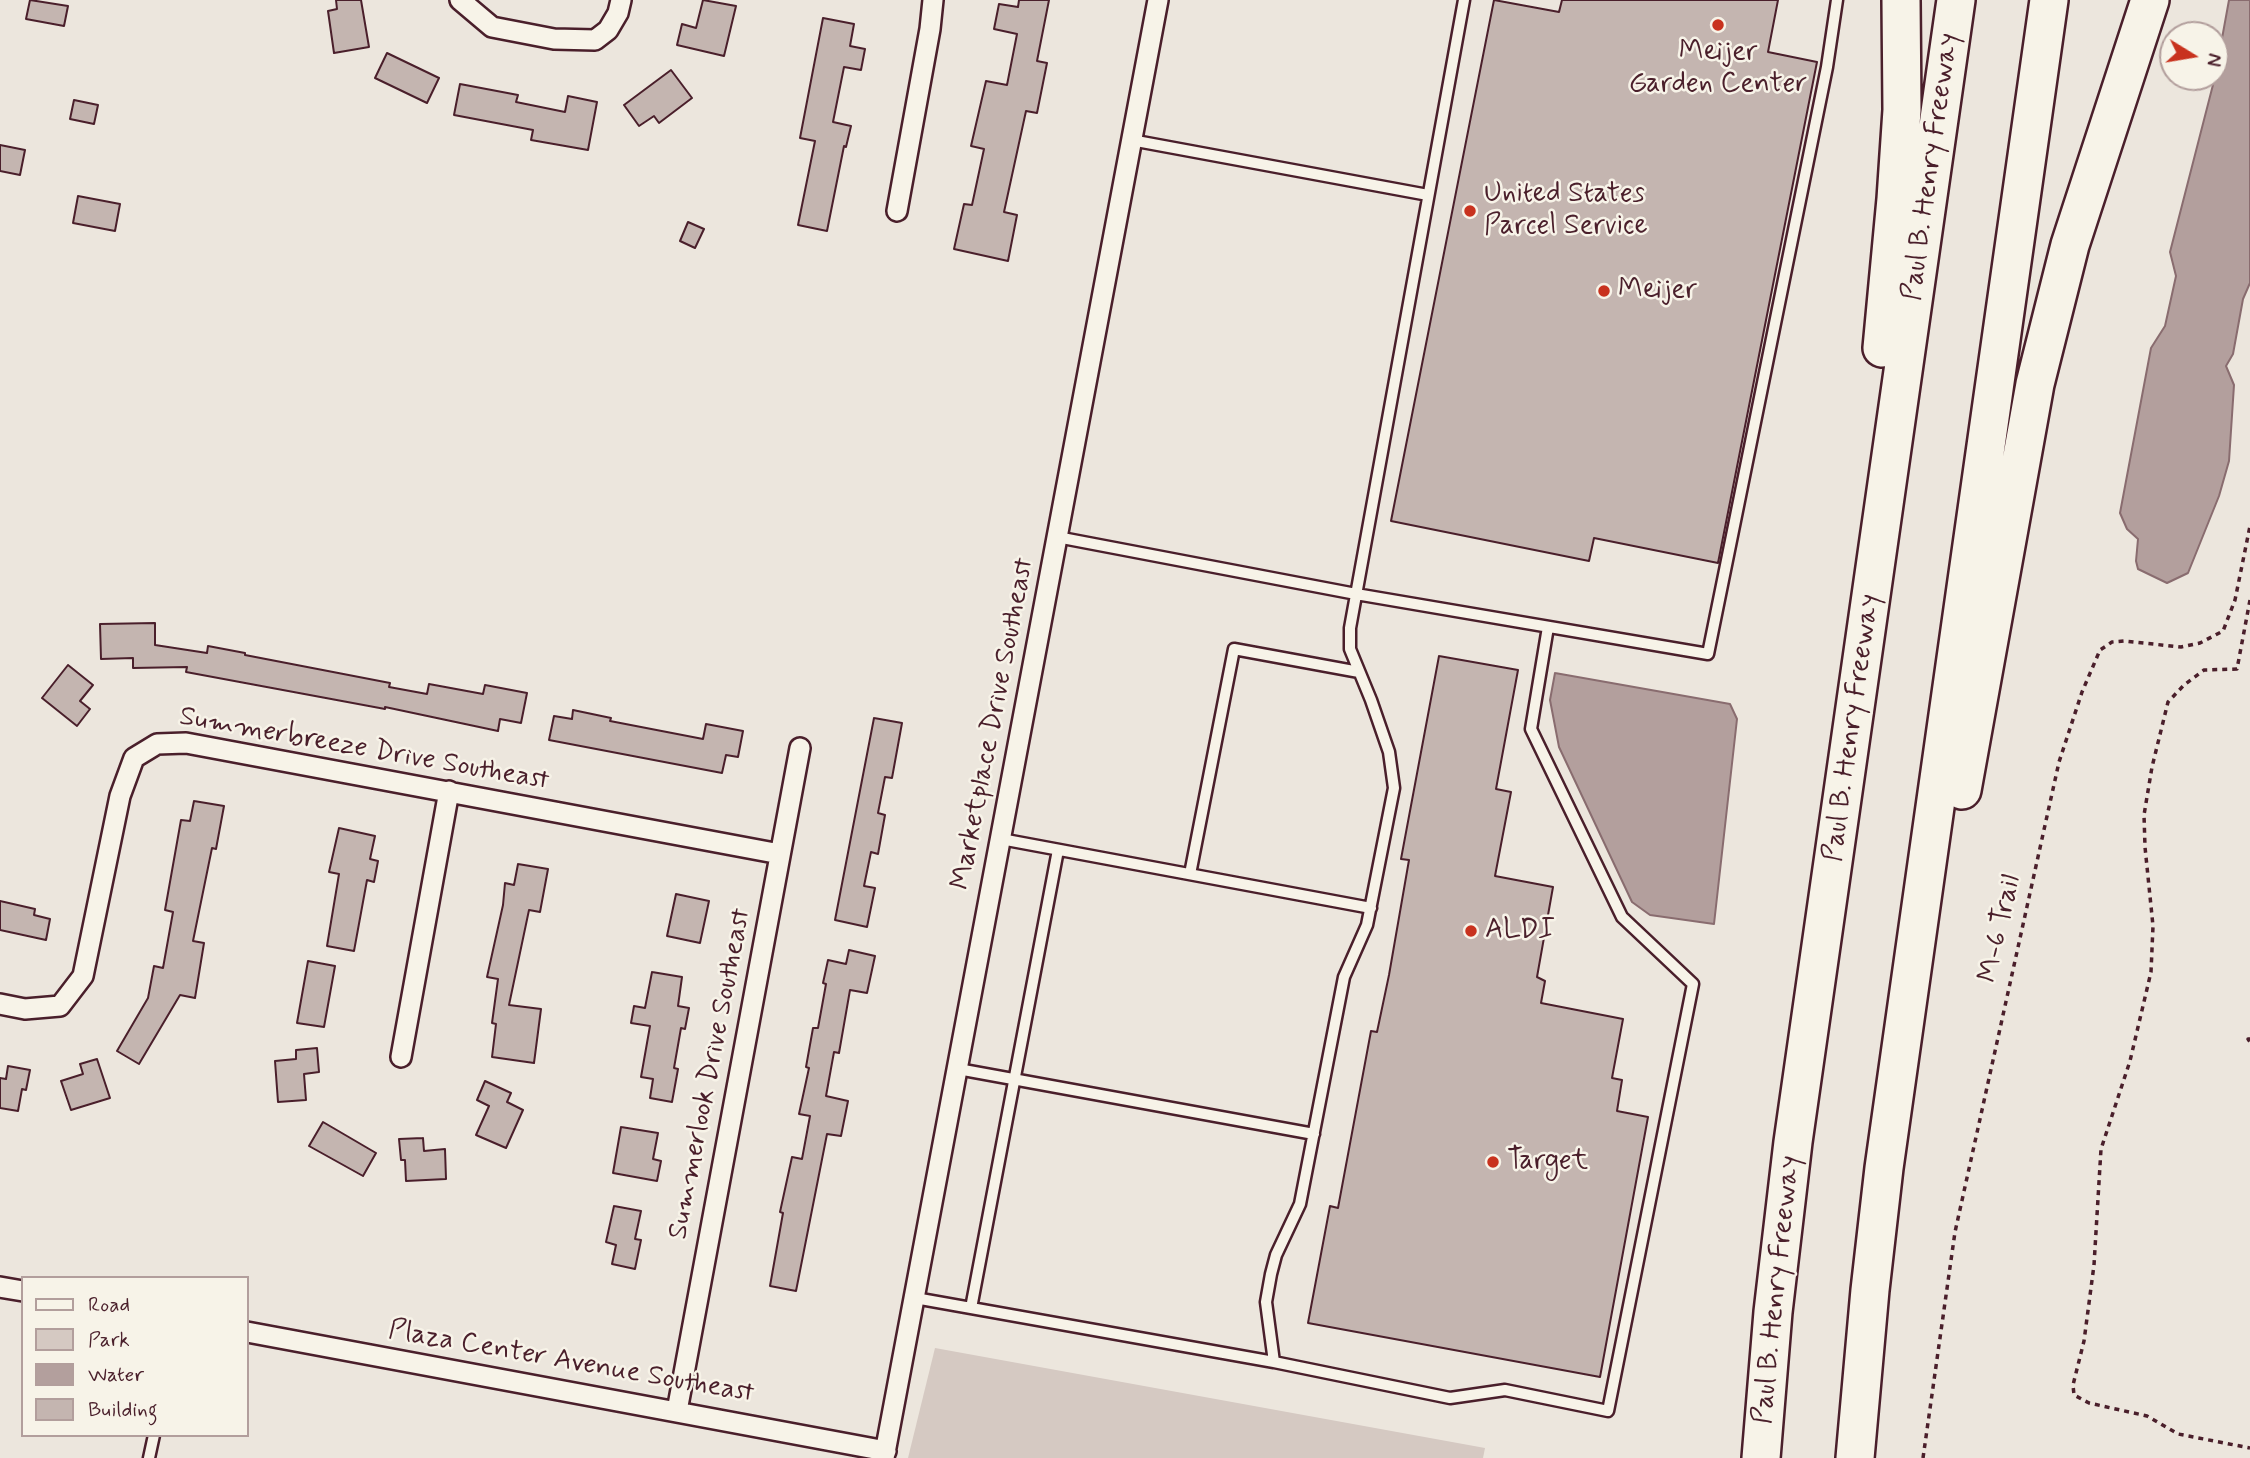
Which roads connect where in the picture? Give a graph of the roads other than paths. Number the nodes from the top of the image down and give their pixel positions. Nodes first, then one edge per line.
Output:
1 (460, 0) edge
2 (621, 0) edge
3 (933, 0) edge
4 (1157, 0) edge
5 (1464, 0) edge
6 (1837, 0) edge
7 (1901, 0) edge
8 (1956, 0) edge
9 (2049, 0) edge
10 (2150, 0) edge
11 (1131, 140) junction
12 (1428, 195) junction
13 (897, 211) dead end
14 (1057, 537) junction
15 (1356, 594) junction
16 (1548, 627) junction
17 (1359, 672) junction
18 (800, 748) dead end
19 (449, 791) junction
20 (1001, 839) junction
21 (1058, 850) junction
22 (780, 854) junction
23 (1190, 874) junction
24 (1371, 908) junction
25 (0, 1004) edge
26 (401, 1057) dead end
27 (958, 1069) junction
28 (1014, 1080) junction
29 (1314, 1134) junction
30 (1793, 1142) junction
31 (1884, 1168) junction
32 (0, 1287) edge
33 (21, 1291) edge
34 (915, 1298) junction
35 (971, 1308) junction
36 (248, 1332) edge
37 (1274, 1362) junction
38 (677, 1411) junction
39 (154, 1437) edge
40 (885, 1454) edge
41 (149, 1458) edge
42 (1761, 1458) edge
43 (1855, 1458) edge

1 - 2 street
3 - 13 street
4 - 11 street, Marketplace Drive Southeast
5 - 12 lane
6 - 16 lane
7 - 30 highway
8 - 30 highway, Paul B. Henry Freeway
9 - 31 highway
10 - 31 highway
11 - 12 lane
11 - 14 street, Marketplace Drive Southeast
12 - 15 lane
14 - 15 lane
14 - 20 street, Marketplace Drive Southeast
15 - 16 lane
15 - 17 lane
16 - 37 lane
17 - 23 lane
17 - 24 lane
18 - 22 street, Summerlook Drive Southeast
19 - 22 street, Summerbreeze Drive Southeast
19 - 25 street, Summerbreeze Drive Southeast
19 - 26 street
20 - 21 lane
20 - 27 street, Marketplace Drive Southeast
21 - 23 lane
21 - 28 lane
22 - 38 street, Summerlook Drive Southeast
23 - 24 lane
24 - 29 lane
27 - 28 lane
27 - 34 street, Marketplace Drive Southeast
28 - 29 lane
28 - 35 lane
29 - 37 lane
30 - 42 highway, Paul B. Henry Freeway
31 - 43 highway
32 - 33 street
34 - 35 lane
34 - 40 street, Marketplace Drive Southeast
35 - 37 lane
36 - 38 street, Plaza Center Avenue Southeast
38 - 40 street, Plaza Center Avenue Southeast
39 - 41 lane

